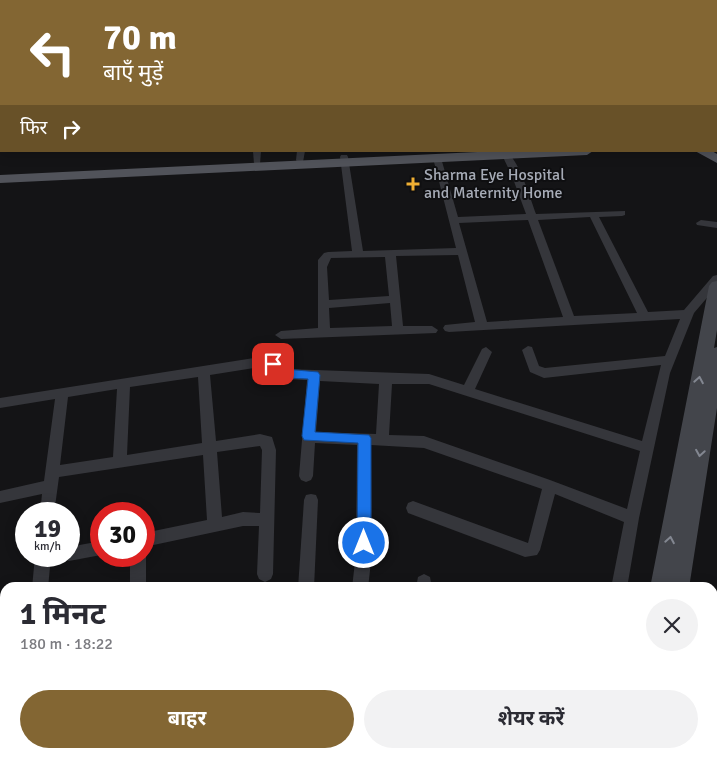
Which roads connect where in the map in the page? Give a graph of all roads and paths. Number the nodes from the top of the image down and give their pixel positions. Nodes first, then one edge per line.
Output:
1 (463, 152) edge
2 (566, 152) edge
3 (703, 152) edge
4 (300, 155) edge
5 (506, 155) junction
6 (257, 156) edge
7 (437, 158) junction
8 (717, 159) edge
9 (344, 160) junction
10 (0, 174) edge
11 (0, 179) edge
12 (622, 213) dead end
13 (594, 214) junction
14 (532, 217) junction
15 (454, 220) junction
16 (701, 223) dead end
17 (717, 225) edge
18 (462, 251) junction
19 (390, 253) junction
20 (358, 254) junction
21 (717, 280) edge
22 (717, 286) edge
23 (395, 299) junction
24 (324, 304) junction
25 (688, 314) junction
26 (645, 317) junction
27 (570, 320) junction
28 (482, 326) junction
29 (449, 328) dead end
30 (398, 330) junction
31 (432, 330) dead end
32 (324, 332) junction
33 (281, 335) dead end
34 (528, 350) dead end
35 (486, 352) dead end
36 (717, 353) edge
37 (668, 360) junction
38 (204, 371) junction
39 (314, 375) junction
40 (386, 379) junction
41 (124, 384) junction
42 (468, 391) junction
43 (62, 393) junction
44 (0, 403) edge
45 (308, 436) junction
46 (364, 438) junction
47 (382, 439) junction
48 (647, 448) junction
49 (209, 449) junction
50 (120, 462) junction
51 (306, 476) dead end
52 (51, 479) junction
53 (550, 486) junction
54 (0, 497) edge
55 (311, 500) dead end
56 (48, 502) edge
57 (413, 508) dead end
58 (632, 518) junction
59 (267, 520) junction
60 (215, 525) junction
61 (155, 538) edge
62 (45, 567) edge
63 (138, 567) edge
64 (265, 574) dead end
65 (41, 582) edge
66 (138, 582) edge
67 (306, 582) edge
68 (361, 582) edge
69 (620, 582) edge
70 (662, 582) edge
71 (679, 582) edge

1 - 9 main road
2 - 5 main road
3 - 8 main road
4 - 6 main road
4 - 9 main road
5 - 7 main road
5 - 14 street
6 - 10 main road
7 - 9 main road
7 - 15 street
9 - 11 main road
9 - 20 street
12 - 13 street
13 - 14 street
13 - 26 street
14 - 15 street
14 - 27 street
15 - 18 street
16 - 17 street
18 - 19 street
18 - 28 street
19 - 20 street
19 - 23 street
20 - 24 street
21 - 25 street
70 -> 22 street
23 - 24 street
23 - 30 street
24 - 32 street
25 - 26 street
25 - 37 street
26 - 27 street
27 - 28 street
28 - 29 street
30 - 31 street
30 - 32 street
32 - 33 street
34 - 37 street
35 - 42 street
36 -> 71 street
37 - 48 street
38 - 39 street
38 - 41 street
38 - 49 street
39 - 40 street
39 - 45 street
40 - 42 street
40 - 47 street
41 - 43 street
41 - 50 street
42 - 48 street
43 - 44 street
43 - 52 street
45 - 46 street
45 - 51 street
46 - 47 street
46 - 68 street
47 - 53 street
48 - 58 street
49 - 50 street
49 - 59 street
49 - 60 street
50 - 52 street
52 - 54 street
52 - 56 street
53 - 57 street
53 - 58 street
55 - 67 street
58 - 69 street
59 - 60 street
59 - 64 street
60 - 61 street
62 - 65 street
63 - 66 street

